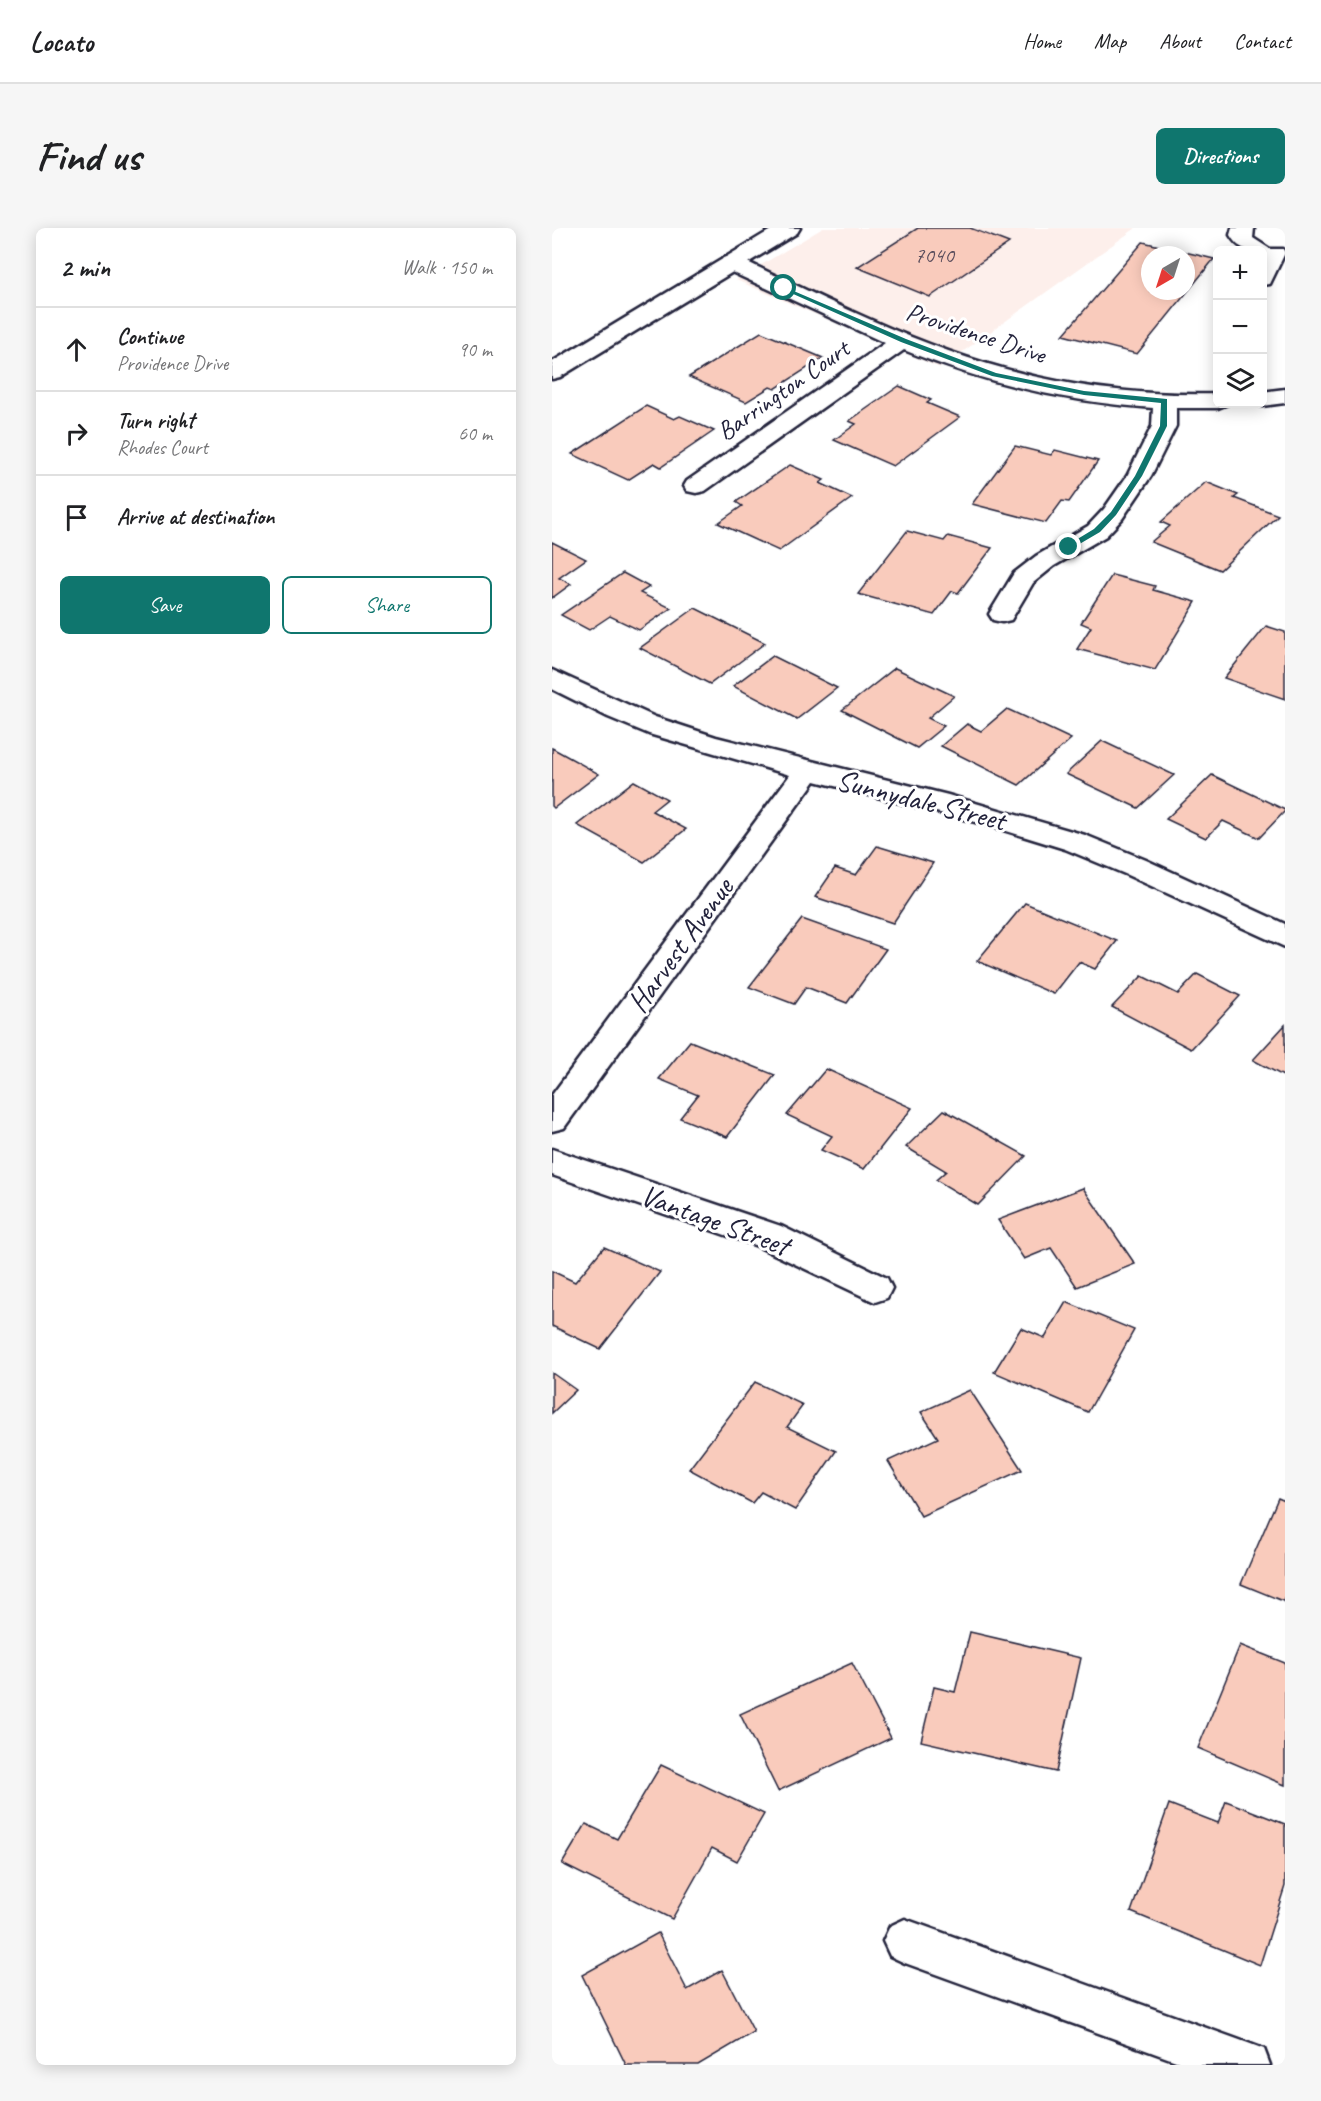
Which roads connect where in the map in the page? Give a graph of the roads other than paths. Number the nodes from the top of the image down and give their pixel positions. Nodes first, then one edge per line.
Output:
1 (789, 228) edge
2 (1243, 228) edge
3 (1271, 253) edge
4 (731, 263) junction
5 (904, 340) junction
6 (552, 372) edge
7 (1285, 396) edge
8 (1267, 398) edge
9 (1165, 401) junction
10 (1213, 401) edge
11 (696, 486) dead end
12 (1002, 614) dead end
13 (552, 678) edge
14 (807, 772) junction
15 (1285, 936) edge
16 (552, 1119) edge
17 (552, 1162) edge
18 (874, 1288) dead end
19 (905, 1941) dead end
20 (1248, 2065) edge

1 - 4 street
2 - 3 street
4 - 5 street, Providence Drive
4 - 6 street
5 - 9 street, Providence Drive
5 - 11 street, Barrington Court
7 - 8 street
9 - 10 street, Providence Drive
9 - 12 street
13 - 14 street, Sunnydale Street
14 - 15 street, Sunnydale Street
14 - 16 street, Harvest Avenue
17 - 18 street, Vantage Street
19 - 20 street

